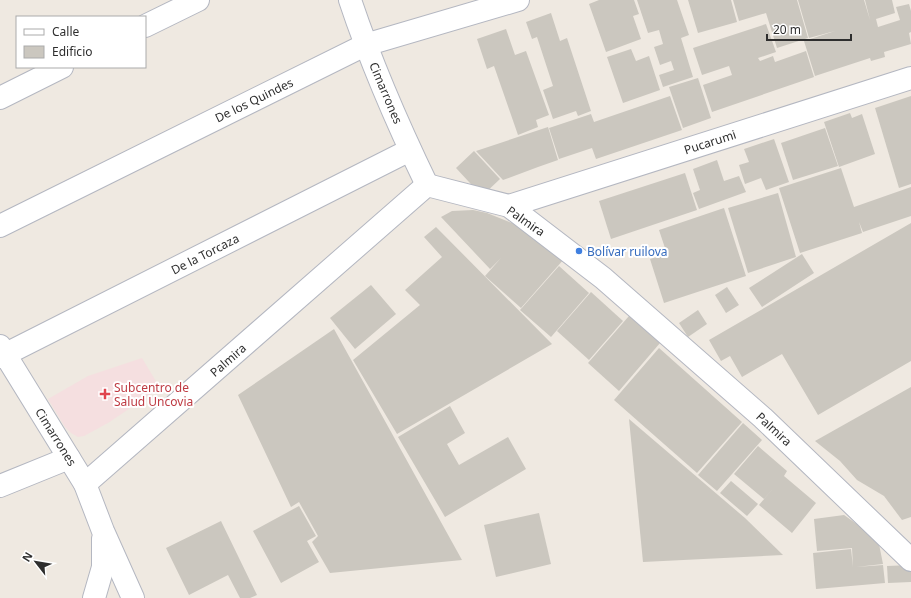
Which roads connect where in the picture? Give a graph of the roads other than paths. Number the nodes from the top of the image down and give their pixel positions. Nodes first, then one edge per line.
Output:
1 (198, 0) edge
2 (350, 0) edge
3 (518, 0) edge
4 (146, 26) edge
5 (365, 45) junction
6 (60, 68) edge
7 (911, 78) edge
8 (0, 98) edge
9 (410, 150) junction
10 (427, 185) junction
11 (509, 206) junction
12 (0, 226) edge
13 (2, 353) edge
14 (69, 458) junction
15 (85, 484) junction
16 (0, 486) edge
17 (103, 531) junction
18 (911, 560) edge
19 (94, 598) edge
20 (133, 598) edge

1 - 4 street
2 - 5 street, Cimarrones
3 - 5 street, De los Quindes
5 - 9 street, Cimarrones
5 - 12 street, De los Quindes
6 - 8 street
7 - 11 street, Pucarumi
9 - 10 street, Cimarrones
9 - 13 street, De la Torcaza
10 - 11 street, Palmira
10 - 15 street, Palmira
11 - 18 street, Palmira
13 - 14 street, Cimarrones
14 - 15 street, Cimarrones
14 - 16 street
15 - 17 street, Cimarrones
17 - 19 street, Cimarrones
17 - 20 street, Cimarrones

